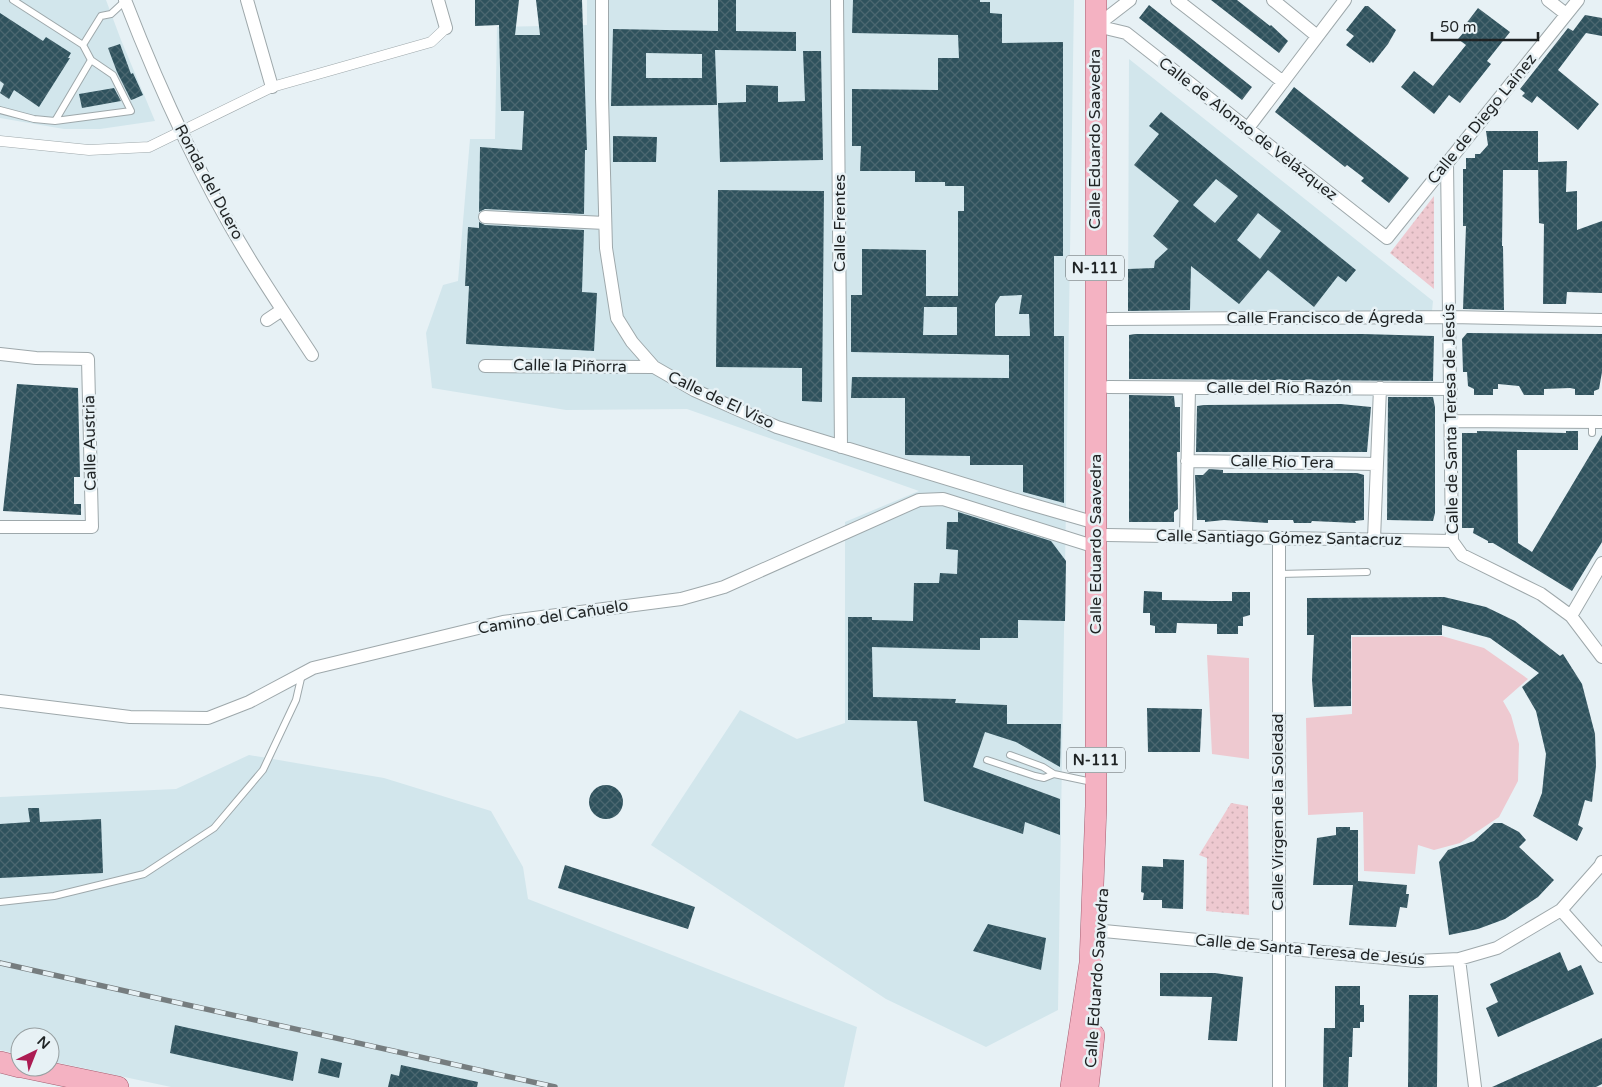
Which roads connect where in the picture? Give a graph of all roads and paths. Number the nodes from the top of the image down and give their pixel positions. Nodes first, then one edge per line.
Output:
1 (13, 0) edge
2 (125, 0) edge
3 (247, 0) edge
4 (438, 0) edge
5 (602, 0) edge
6 (837, 0) edge
7 (1096, 0) edge
8 (1130, 0) edge
9 (1177, 0) edge
10 (1273, 0) edge
11 (1344, 0) edge
12 (1548, 0) edge
13 (1578, 1) edge
14 (1566, 14) junction
15 (1104, 16) edge
16 (446, 28) joint
17 (1317, 36) junction
18 (84, 45) junction
19 (91, 60) junction
20 (1283, 82) junction
21 (272, 87) junction
22 (0, 110) edge
23 (55, 120) junction
24 (1248, 128) junction
25 (181, 132) junction
26 (0, 142) edge
27 (1448, 163) junction
28 (485, 218) dead end
29 (605, 223) junction
30 (1387, 238) joint
31 (282, 310) junction
32 (1450, 317) junction
33 (1108, 319) junction
34 (267, 320) dead end
35 (1602, 320) edge
36 (0, 354) edge
37 (312, 355) dead end
38 (485, 366) dead end
39 (654, 367) junction
40 (1108, 387) junction
41 (1189, 388) junction
42 (1380, 388) junction
43 (1451, 389) junction
44 (1452, 421) junction
45 (1595, 426) edge
46 (840, 447) junction
47 (1187, 461) junction
48 (1377, 464) junction
49 (0, 527) edge
50 (1100, 535) junction
51 (1186, 537) junction
52 (1279, 538) junction
53 (1374, 539) junction
54 (1452, 541) junction
55 (1602, 563) edge
56 (1367, 572) dead end
57 (1279, 574) junction
58 (1571, 616) junction
59 (1602, 657) edge
60 (302, 673) junction
61 (0, 701) edge
62 (1010, 755) dead end
63 (987, 760) dead end
64 (1054, 774) junction
65 (1096, 783) junction
66 (1602, 862) edge
67 (0, 902) edge
68 (1561, 910) junction
69 (1104, 931) junction
70 (1278, 946) junction
71 (1602, 956) edge
72 (1459, 959) junction
73 (1090, 1010) junction
74 (60, 1075) edge
75 (118, 1087) edge
76 (1071, 1087) edge
77 (1088, 1087) edge
78 (1279, 1087) edge
79 (1475, 1087) edge

1 - 18 lane
2 - 18 lane
2 - 25 street, Ronda del Duero
3 - 21 street
4 - 16 street
5 - 29 street, Calle de El Viso
6 - 46 street, Calle Frentes
7 - 50 main road, Calle Eduardo Saavedra / N-111
8 - 15 street
9 - 20 street
10 - 17 street
11 - 17 street
12 - 14 street
13 - 14 street, Calle de Diego Laínez
14 - 27 street, Calle de Diego Laínez
15 - 24 street, Calle de Alonso de Velázquez
15 - 33 main road, Calle Eduardo Saavedra
16 - 21 street
17 - 20 street
18 - 19 lane
19 - 23 lane
19 - 23 lane
20 - 24 street
21 - 25 street
22 - 23 lane
24 - 30 street, Calle de Alonso de Velázquez
25 - 26 street
25 - 31 street, Ronda del Duero
27 - 30 street, Calle de Diego Laínez
27 - 32 street, Calle de Santa Teresa de Jesús
28 - 29 street
29 - 39 street, Calle de El Viso
31 - 34 street
31 - 37 street, Ronda del Duero
32 - 33 street, Calle Francisco de Ágreda
32 - 35 street, Calle Francisco de Ágreda
32 - 43 street, Calle de Santa Teresa de Jesús
33 - 40 main road, Calle Eduardo Saavedra
36 - 49 street, Calle Austria
38 - 39 street, Calle la Piñorra
39 - 46 street, Calle de El Viso
40 - 41 street, Calle del Río Razón
40 - 50 main road, Calle Eduardo Saavedra
41 - 42 street, Calle del Río Razón
41 - 47 street
42 - 43 street, Calle del Río Razón
42 - 48 street
43 - 44 street, Calle de Santa Teresa de Jesús
44 - 45 street
44 - 54 street, Calle de Santa Teresa de Jesús
46 - 50 street, Calle de El Viso
47 - 48 street, Calle Río Tera
47 - 51 street
48 - 53 street
50 - 51 street, Calle Santiago Gómez Santacruz
50 - 60 street, Camino del Cañuelo
50 - 65 main road, Calle Eduardo Saavedra / N-111
50 - 69 main road, Calle Eduardo Saavedra
51 - 52 street, Calle Santiago Gómez Santacruz
52 - 53 street, Calle Santiago Gómez Santacruz
52 - 57 street, Calle Virgen de la Soledad
53 - 54 street, Calle Santiago Gómez Santacruz
54 - 58 street, Calle de Santa Teresa de Jesús
55 - 58 street
56 - 57 lane
57 - 70 street, Calle Virgen de la Soledad
58 - 59 street, Calle de Santa Teresa de Jesús
60 - 61 street, Camino del Cañuelo
60 - 67 lane
62 - 64 lane
63 - 64 lane
64 - 65 lane
65 - 73 main road, Calle Eduardo Saavedra / N-111
66 - 68 street, Calle de Santa Teresa de Jesús
68 - 71 street
68 - 72 street, Calle de Santa Teresa de Jesús
69 - 70 street, Calle de Santa Teresa de Jesús
69 - 73 main road, Calle Eduardo Saavedra
70 - 72 street, Calle de Santa Teresa de Jesús
70 - 78 street, Calle Virgen de la Soledad
72 - 79 street
73 - 76 main road, Calle Eduardo Saavedra
73 - 77 main road, Calle Eduardo Saavedra / N-111
74 - 75 main road

